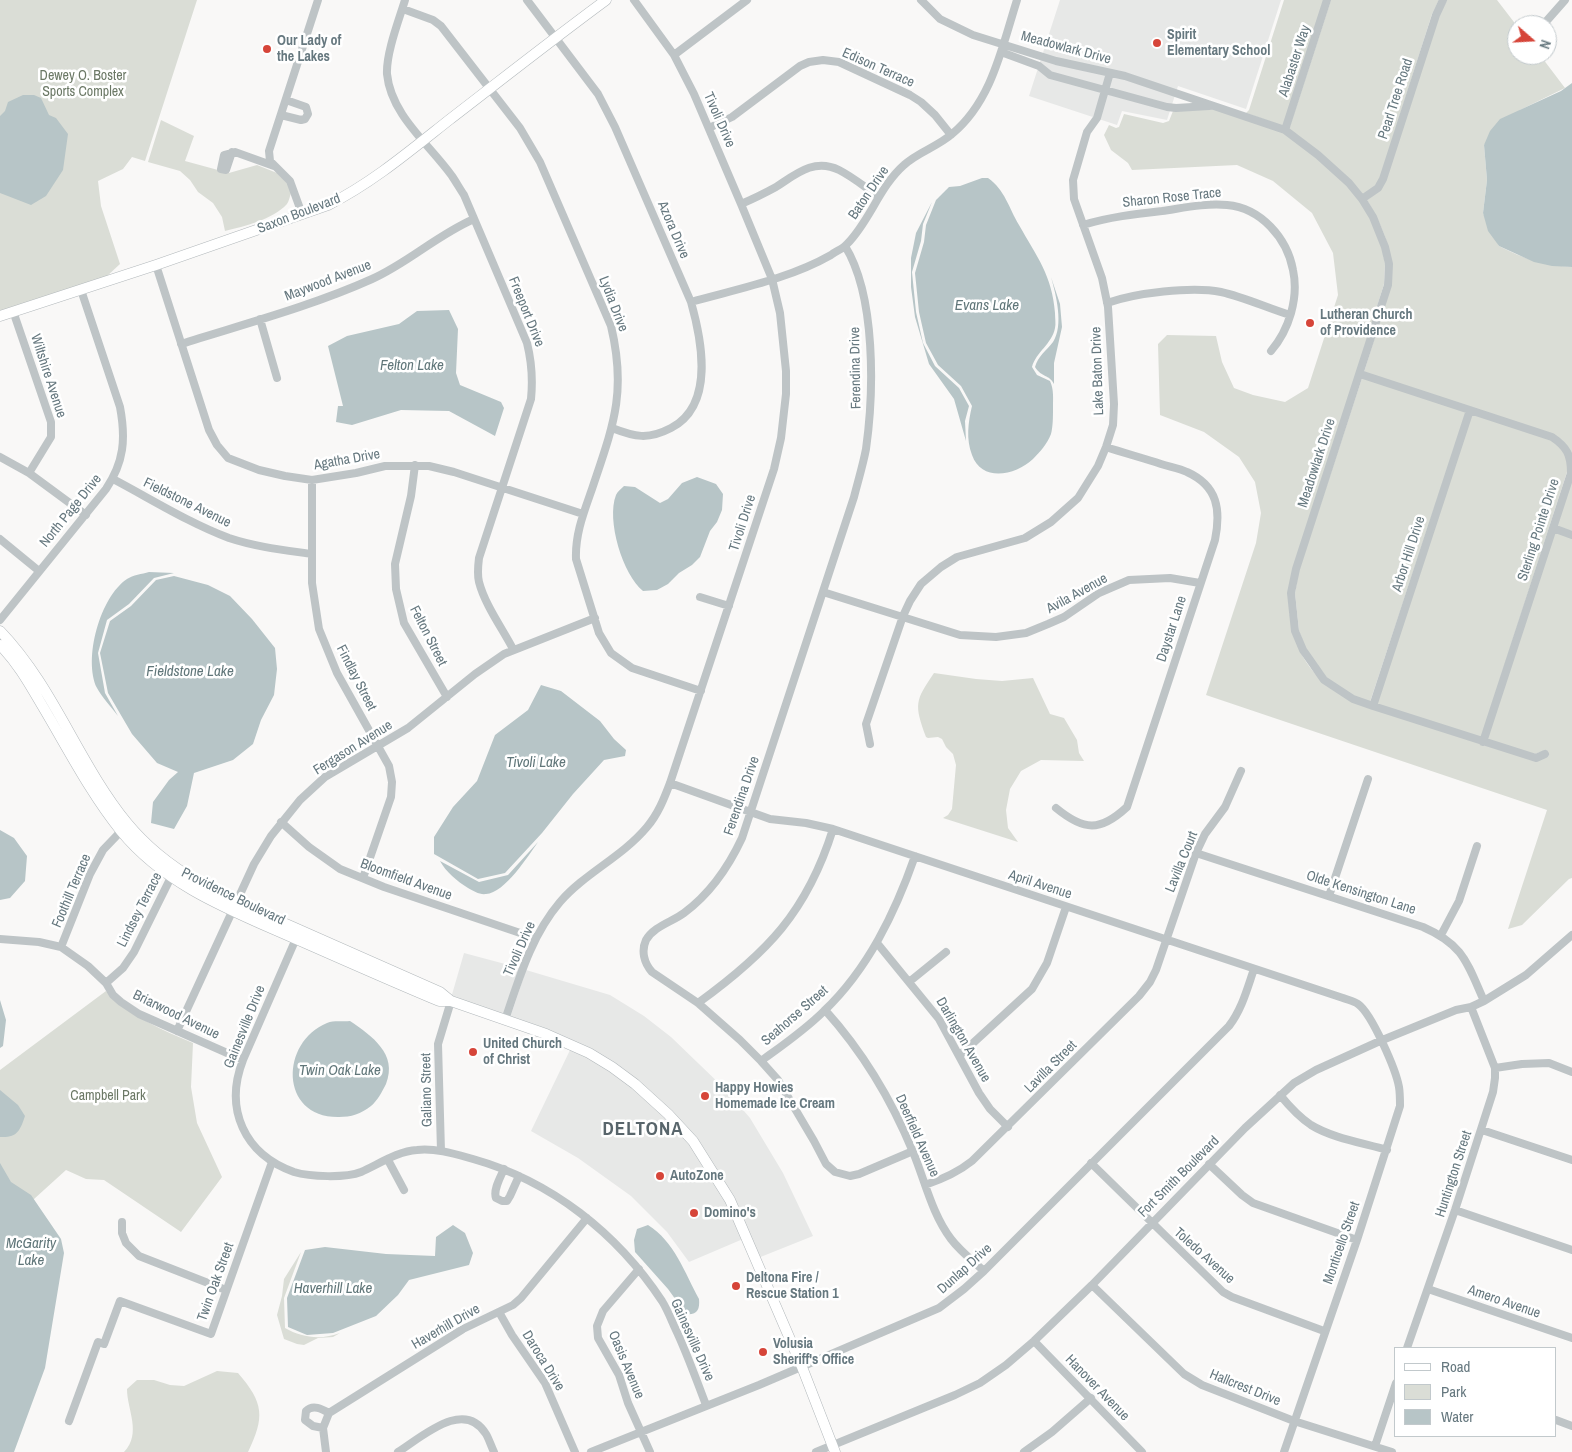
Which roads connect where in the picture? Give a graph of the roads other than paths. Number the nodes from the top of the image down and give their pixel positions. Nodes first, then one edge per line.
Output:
1 (318, 0) edge
2 (406, 0) edge
3 (527, 0) edge
4 (606, 0) edge
5 (634, 0) edge
6 (748, 0) edge
7 (921, 0) edge
8 (1017, 0) edge
9 (1327, 0) edge
10 (1443, 0) edge
11 (1565, 0) edge
12 (403, 9) junction
13 (1551, 15) edge
14 (555, 37) junction
15 (1002, 48) junction
16 (674, 55) junction
17 (1110, 73) junction
18 (490, 89) junction
19 (1107, 90) junction
20 (286, 100) junction
21 (1213, 105) junction
22 (281, 115) junction
23 (708, 128) junction
24 (1285, 130) junction
25 (951, 136) junction
26 (423, 141) junction
27 (232, 152) dead end
28 (274, 166) junction
29 (878, 196) junction
30 (1362, 199) junction
31 (742, 204) junction
32 (302, 214) junction
33 (474, 219) junction
34 (1083, 224) junction
35 (845, 246) junction
36 (156, 265) junction
37 (772, 279) junction
38 (81, 290) junction
39 (691, 302) junction
40 (1107, 303) junction
41 (13, 311) junction
42 (1290, 315) junction
43 (0, 316) edge
44 (260, 318) junction
45 (181, 344) junction
46 (1271, 351) dead end
47 (1360, 374) junction
48 (277, 378) dead end
49 (1470, 410) junction
50 (612, 428) junction
51 (1106, 447) junction
52 (0, 457) edge
53 (415, 465) junction
54 (29, 473) junction
55 (113, 479) junction
56 (312, 480) junction
57 (503, 488) junction
58 (583, 514) junction
59 (86, 515) junction
60 (1553, 528) junction
61 (1572, 534) edge
62 (0, 539) edge
63 (312, 554) junction
64 (39, 571) junction
65 (1200, 583) junction
66 (823, 592) junction
67 (700, 597) dead end
68 (729, 606) junction
69 (903, 616) junction
70 (595, 618) junction
71 (0, 620) edge
72 (0, 631) edge
73 (0, 645) edge
74 (513, 649) junction
75 (701, 691) junction
76 (447, 697) junction
77 (1373, 706) junction
78 (1483, 742) junction
79 (870, 744) dead end
80 (377, 746) junction
81 (1545, 754) dead end
82 (1241, 771) dead end
83 (1368, 779) dead end
84 (670, 783) junction
85 (1056, 808) dead end
86 (751, 813) junction
87 (281, 822) junction
88 (124, 828) junction
89 (833, 829) junction
90 (1478, 846) dead end
91 (1196, 853) junction
92 (914, 856) junction
93 (173, 873) junction
94 (363, 878) junction
95 (1329, 896) junction
96 (233, 906) junction
97 (1066, 906) junction
98 (298, 934) junction
99 (1441, 935) junction
100 (1572, 935) edge
101 (535, 938) junction
102 (0, 939) edge
103 (1166, 940) junction
104 (877, 943) junction
105 (61, 947) junction
106 (946, 952) dead end
107 (1254, 969) junction
108 (909, 982) junction
109 (106, 983) junction
110 (451, 1001) junction
111 (1484, 1001) junction
112 (698, 1004) junction
113 (1470, 1007) junction
114 (825, 1010) junction
115 (505, 1020) junction
116 (177, 1032) junction
117 (1380, 1041) junction
118 (960, 1055) junction
119 (243, 1060) junction
120 (761, 1061) junction
121 (1495, 1068) junction
122 (1572, 1072) edge
123 (1280, 1095) junction
124 (1008, 1127) junction
125 (1482, 1130) junction
126 (1387, 1150) junction
127 (441, 1151) junction
128 (913, 1151) junction
129 (388, 1160) junction
130 (1572, 1160) edge
131 (272, 1162) junction
132 (1091, 1163) junction
133 (1209, 1164) junction
134 (504, 1169) junction
135 (519, 1176) junction
136 (925, 1185) junction
137 (404, 1190) dead end
138 (1455, 1210) junction
139 (587, 1218) junction
140 (122, 1222) dead end
141 (1151, 1224) junction
142 (1357, 1240) junction
143 (1572, 1250) edge
144 (639, 1269) junction
145 (984, 1271) junction
146 (1092, 1285) junction
147 (1428, 1289) junction
148 (226, 1290) junction
149 (499, 1312) junction
150 (1324, 1331) junction
151 (1572, 1338) edge
152 (1034, 1341) junction
153 (1407, 1347) edge
154 (802, 1367) junction
155 (1394, 1388) edge
156 (1091, 1398) junction
157 (706, 1405) junction
158 (330, 1412) junction
159 (1557, 1420) edge
160 (69, 1421) dead end
161 (1294, 1421) junction
162 (1572, 1426) edge
163 (323, 1428) junction
164 (642, 1431) junction
165 (1375, 1446) junction
166 (833, 1449) edge
167 (326, 1452) edge
168 (398, 1452) edge
169 (494, 1452) edge
170 (576, 1452) edge
171 (591, 1452) edge
172 (650, 1452) edge
173 (816, 1452) edge
174 (1024, 1452) edge
175 (1142, 1452) edge
176 (1284, 1452) edge
177 (1392, 1452) edge

1 - 20 street
2 - 12 street, Freeport Drive
3 - 14 street, Azora Drive
4 - 14 main road, Saxon Boulevard
5 - 16 street, Tivoli Drive
6 - 16 street
7 - 15 street, Meadowlark Drive
8 - 15 street, Baton Drive
9 - 24 street, Alabaster Way
10 - 30 street, Pearl Tree Road
11 - 13 street
12 - 18 street, Lydia Drive
12 - 26 street, Freeport Drive
14 - 18 main road, Saxon Boulevard
14 - 39 street, Azora Drive
15 - 17 street, Meadowlark Drive
15 - 19 street, Meadowlark Drive
15 - 25 street, Baton Drive
16 - 23 street, Tivoli Drive
17 - 19 street, Lake Baton Drive
17 - 21 street, Meadowlark Drive
18 - 26 main road, Saxon Boulevard
18 - 50 street, Lydia Drive
19 - 21 street, Meadowlark Drive
19 - 34 street, Lake Baton Drive
20 - 22 street
20 - 22 street
21 - 24 street, Meadowlark Drive
22 - 28 street
23 - 25 street, Edison Terrace
23 - 31 street, Tivoli Drive
24 - 30 street, Meadowlark Drive
25 - 29 street, Baton Drive
26 - 32 main road, Saxon Boulevard
26 - 33 street, Freeport Drive
27 - 28 street
28 - 32 street
29 - 31 street
29 - 35 street, Baton Drive
30 - 47 street, Meadowlark Drive
31 - 37 street, Tivoli Drive
32 - 36 main road, Saxon Boulevard
33 - 44 street, Maywood Avenue
33 - 57 street, Freeport Drive
34 - 40 street, Lake Baton Drive
34 - 42 street, Sharon Rose Trace
35 - 37 street, Baton Drive
35 - 66 street, Ferendina Drive
36 - 38 main road, Saxon Boulevard
36 - 45 street, Agatha Drive
37 - 39 street, Baton Drive
37 - 68 street, Tivoli Drive
38 - 41 main road, Saxon Boulevard
38 - 55 street, North Page Drive
39 - 50 street, Azora Drive
40 - 42 street
40 - 51 street, Lake Baton Drive
41 - 43 main road, Saxon Boulevard
41 - 54 street, Wiltshire Avenue
42 - 46 street, Sharon Rose Trace
44 - 45 street, Maywood Avenue
44 - 48 street
45 - 56 street, Agatha Drive
47 - 49 street, Sterling Pointe Drive
47 - 77 street, Meadowlark Drive
49 - 60 street, Sterling Pointe Drive
49 - 77 street, Arbor Hill Drive
50 - 58 street, Lydia Drive
51 - 65 street, Daystar Lane
51 - 69 street, Lake Baton Drive
52 - 54 street
53 - 56 street, Agatha Drive
53 - 57 street, Agatha Drive
53 - 76 street, Felton Street
54 - 59 street
55 - 59 street, North Page Drive
55 - 63 street, Fieldstone Avenue
56 - 63 street, Findlay Street
57 - 58 street, Agatha Drive
57 - 74 street, Freeport Drive
58 - 70 street, Lydia Drive
59 - 64 street, North Page Drive
60 - 61 street
60 - 78 street, Sterling Pointe Drive
62 - 64 street
63 - 80 street, Findlay Street
64 - 71 street, North Page Drive
65 - 69 street, Avila Avenue
65 - 85 street, Daystar Lane
66 - 69 street, Avila Avenue
66 - 86 street, Ferendina Drive
67 - 68 street
68 - 75 street, Tivoli Drive
69 - 79 street, Lake Baton Drive
70 - 74 street, Fergason Avenue
70 - 75 street, Lydia Drive
72 - 88 main road, Providence Boulevard
73 - 88 main road, Providence Boulevard
74 - 76 street, Fergason Avenue
75 - 84 street, Tivoli Drive
76 - 80 street, Fergason Avenue
77 - 78 street, Meadowlark Drive
78 - 81 street, Meadowlark Drive
80 - 87 street, Fergason Avenue
80 - 94 street, Findlay Street
82 - 91 street, Lavilla Court
83 - 95 street
84 - 86 street, April Avenue
84 - 101 street, Tivoli Drive
86 - 89 street, April Avenue
86 - 112 street, Ferendina Drive
87 - 94 street, Bloomfield Avenue
87 - 96 street, Fergason Avenue
88 - 93 main road, Providence Boulevard
88 - 105 street, Foothill Terrace
89 - 92 street, April Avenue
89 - 112 street
90 - 99 street
91 - 95 street, Olde Kensington Lane
91 - 103 street, Lavilla Court
92 - 97 street, April Avenue
92 - 104 street, Seahorse Street
93 - 96 main road, Providence Boulevard
93 - 109 street, Lindsey Terrace
94 - 101 street, Bloomfield Avenue
95 - 99 street, Olde Kensington Lane
96 - 98 main road, Providence Boulevard
96 - 116 street, Fergason Avenue
97 - 103 street, April Avenue
97 - 118 street
98 - 110 main road, Providence Boulevard
98 - 119 street, Gainesville Drive
99 - 111 street, Olde Kensington Lane
100 - 111 street, Fort Smith Boulevard
101 - 115 street, Tivoli Drive
102 - 105 street, Briarwood Avenue
103 - 107 street, April Avenue
103 - 124 street, Lavilla Street
104 - 108 street, Darlington Avenue
104 - 114 street, Seahorse Street
105 - 109 street, Briarwood Avenue
106 - 108 street
107 - 117 street, April Avenue
107 - 132 street, Dunlap Drive
108 - 118 street, Darlington Avenue
109 - 116 street, Briarwood Avenue
110 - 115 main road, Providence Boulevard
110 - 127 street, Galiano Street
111 - 113 street, Fort Smith Boulevard
112 - 120 street, Ferendina Drive
113 - 117 street, Fort Smith Boulevard
113 - 121 street, Huntington Street
114 - 120 street, Seahorse Street
114 - 128 street, Deerfield Avenue
115 - 154 main road, Providence Boulevard
116 - 119 street, Briarwood Avenue
117 - 123 street, Fort Smith Boulevard
117 - 126 street, Monticello Street
118 - 124 street, Darlington Avenue
119 - 131 street, Gainesville Drive
120 - 128 street, Ferendina Drive
121 - 122 street
121 - 125 street, Huntington Street
123 - 126 street
123 - 133 street, Fort Smith Boulevard
124 - 136 street, Lavilla Street
125 - 130 street
125 - 138 street, Huntington Street
126 - 142 street, Monticello Street
127 - 129 street, Gainesville Drive
127 - 134 street, Gainesville Drive
128 - 136 street, Deerfield Avenue
129 - 131 street, Gainesville Drive
129 - 137 street
131 - 148 street, Twin Oak Street
132 - 141 street, Toledo Avenue
132 - 145 street, Dunlap Drive
133 - 141 street, Fort Smith Boulevard
133 - 142 street
134 - 135 street, Gainesville Drive
134 - 135 street
135 - 139 street, Gainesville Drive
136 - 145 street, Deerfield Avenue
138 - 143 street
138 - 147 street, Huntington Street
139 - 144 street, Gainesville Drive
139 - 149 street, Haverhill Drive
140 - 148 street
141 - 146 street, Fort Smith Boulevard
141 - 150 street, Toledo Avenue
142 - 150 street, Monticello Street
144 - 157 street, Gainesville Drive
144 - 164 street, Oasis Avenue
145 - 154 street, Dunlap Drive
146 - 152 street, Fort Smith Boulevard
146 - 161 street, Hallcrest Drive
147 - 151 street, Amero Avenue
147 - 153 street, Huntington Street
148 - 160 street, Twin Oak Street
149 - 158 street, Haverhill Drive
149 - 170 street, Daroca Drive
150 - 161 street, Monticello Street
152 - 156 street, Hanover Avenue
152 - 166 street, Fort Smith Boulevard
154 - 157 street, Dunlap Drive
154 - 166 main road, Providence Boulevard
155 - 165 street
156 - 174 street
156 - 175 street, Hanover Avenue
157 - 164 street, Dunlap Drive
158 - 163 street
158 - 163 street
159 - 162 street
161 - 165 street, Hallcrest Drive
161 - 176 street, Monticello Street
163 - 167 street
164 - 171 street, Dunlap Drive
164 - 172 street, Oasis Avenue
165 - 177 street, Hallcrest Drive
166 - 173 street, Fort Smith Boulevard
168 - 169 street

